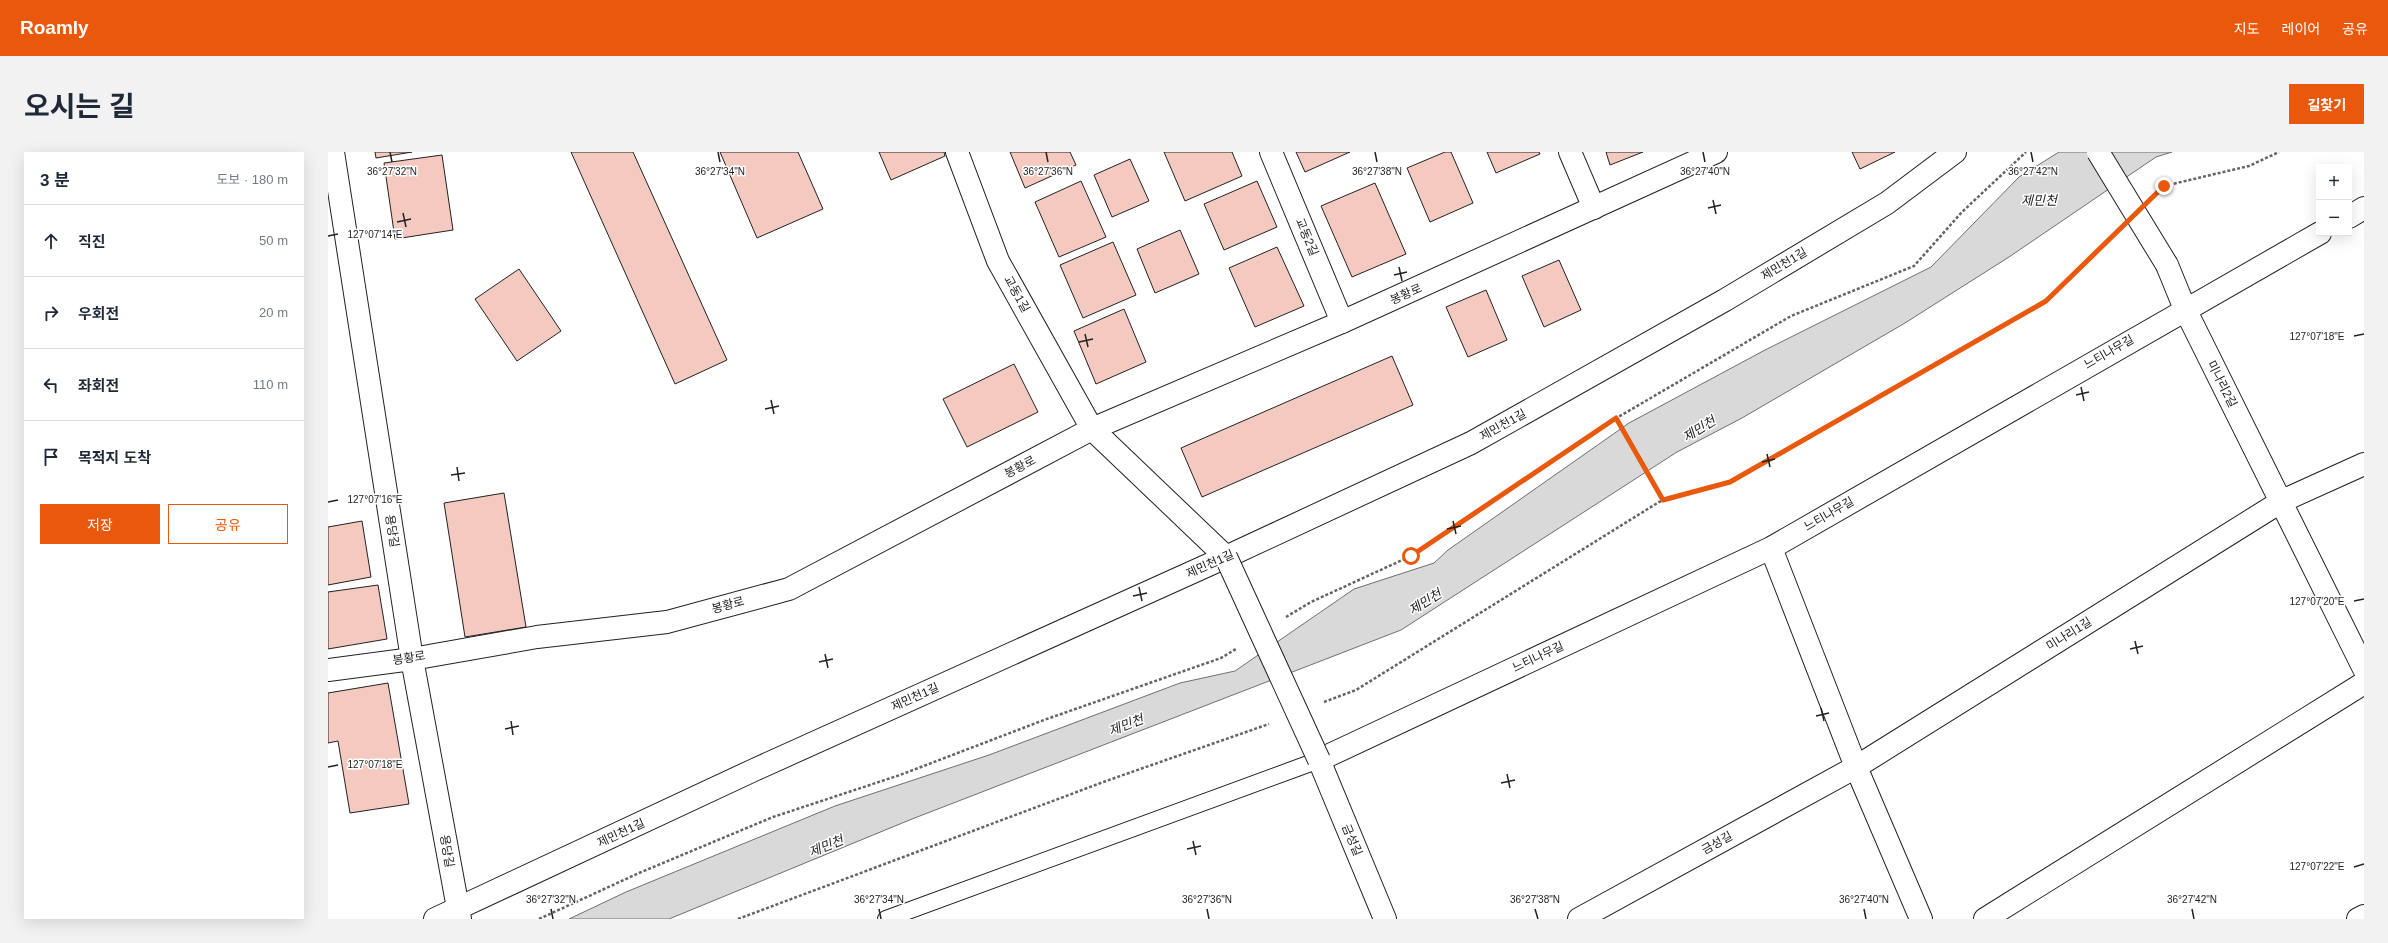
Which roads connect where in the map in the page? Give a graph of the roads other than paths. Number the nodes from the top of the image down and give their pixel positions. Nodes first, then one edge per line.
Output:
1 (333, 152) edge
2 (957, 152) edge
3 (1271, 152) edge
4 (1570, 152) edge
5 (1716, 152) edge
6 (1955, 152) edge
7 (2098, 152) edge
8 (1594, 208) junction
9 (2364, 208) edge
10 (2352, 215) edge
11 (2316, 235) edge
12 (2185, 309) junction
13 (1342, 322) junction
14 (1092, 429) junction
15 (2364, 464) edge
16 (2282, 501) junction
17 (1771, 548) junction
18 (1226, 557) junction
19 (412, 658) junction
20 (2364, 669) edge
21 (328, 670) edge
22 (2364, 683) edge
23 (1319, 760) junction
24 (1856, 767) junction
25 (459, 914) edge
26 (2364, 916) edge
27 (435, 919) edge
28 (886, 919) edge
29 (1385, 919) edge
30 (1579, 919) edge
31 (1921, 919) edge
32 (1985, 919) edge
33 (2358, 919) edge

1 - 19 street, 용당길
2 - 14 street, 교동1길
3 - 13 street, 교동2길
4 - 8 street
5 - 8 street, 봉황로
6 - 18 street, 제민천1길
7 - 12 street, 미나리2길, bridge
8 - 13 street, 봉황로
9 - 10 street
11 - 12 street, 느티나무길
12 - 16 street, 미나리2길
12 - 17 street, 느티나무길
13 - 14 street, 봉황로
14 - 18 street
14 - 19 street, 봉황로
15 - 16 street
16 - 20 street, 미나리2길
16 - 24 street, 미나리1길
17 - 23 street, 느티나무길
17 - 24 street
18 - 23 street, 금성길, bridge
18 - 25 street, 제민천1길
19 - 21 street, 봉황로
19 - 25 street, 용당길
22 - 32 street
23 - 28 lane
23 - 29 street, 금성길
24 - 30 street, 금성길
24 - 31 street
25 - 27 street, 제민천1길
26 - 33 street

